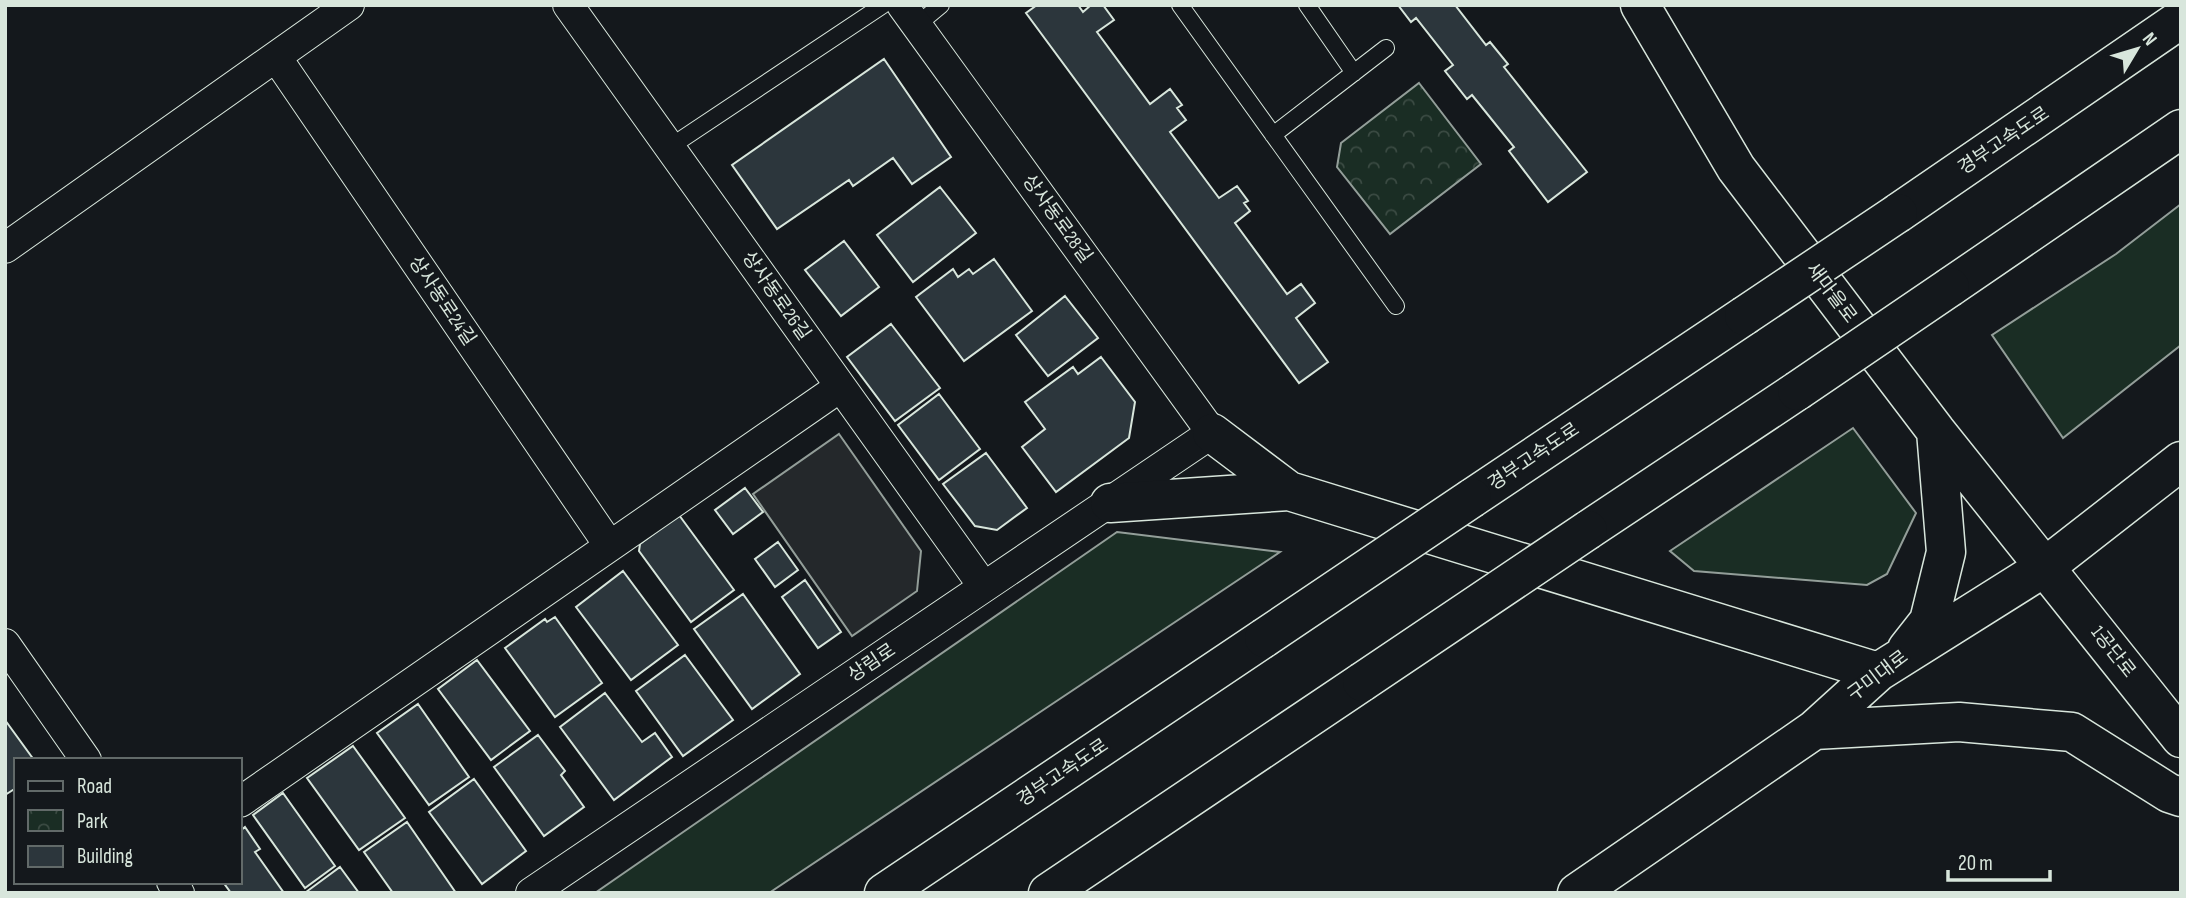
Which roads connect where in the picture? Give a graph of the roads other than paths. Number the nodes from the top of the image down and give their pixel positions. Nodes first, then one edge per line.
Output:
1 (349, 5) edge
2 (568, 5) edge
3 (883, 5) edge
4 (941, 5) edge
5 (1180, 5) edge
6 (1307, 5) edge
7 (1640, 5) edge
8 (910, 15) edge
9 (2181, 19) edge
10 (1386, 48) dead end
11 (276, 57) junction
12 (1354, 72) junction
13 (2181, 129) edge
14 (1273, 135) junction
15 (670, 147) junction
16 (5, 248) edge
17 (1396, 306) dead end
18 (840, 387) junction
19 (1936, 431) junction
20 (1212, 433) junction
21 (2181, 461) edge
22 (1289, 491) junction
23 (1110, 503) junction
24 (609, 545) junction
25 (2045, 567) junction
26 (984, 587) junction
27 (5, 644) edge
28 (1878, 672) junction
29 (1814, 730) junction
30 (2181, 738) edge
31 (85, 758) edge
32 (2181, 797) edge
33 (242, 801) edge
34 (531, 893) edge
35 (884, 893) edge
36 (1048, 893) edge
37 (1577, 893) edge

1 - 11 street
2 - 15 street, 상사동로26길
3 - 15 lane
4 - 8 lane
5 - 14 lane
6 - 12 lane
7 - 19 main road, 새마을로
8 - 20 street, 상사동로28길
9 - 35 main road, 경부고속도로, bridge
10 - 12 lane
11 - 16 street
11 - 24 street, 상사동로24길
12 - 14 lane
13 - 36 main road, bridge
14 - 17 lane
15 - 18 street, 상사동로26길
18 - 24 street
18 - 26 street, 상사동로26길
19 - 25 main road, 새마을로
19 - 28 main road
20 - 22 main road
20 - 23 street, 상림로
21 - 25 main road, 구미대로
22 - 23 main road
22 - 28 main road
23 - 26 street, 상림로
24 - 33 street
25 - 28 main road, 구미대로
25 - 30 main road, 1공단로
26 - 34 street, 상림로
27 - 31 street
28 - 29 main road, 구미대로
29 - 32 main road
29 - 37 main road, 구미대로

